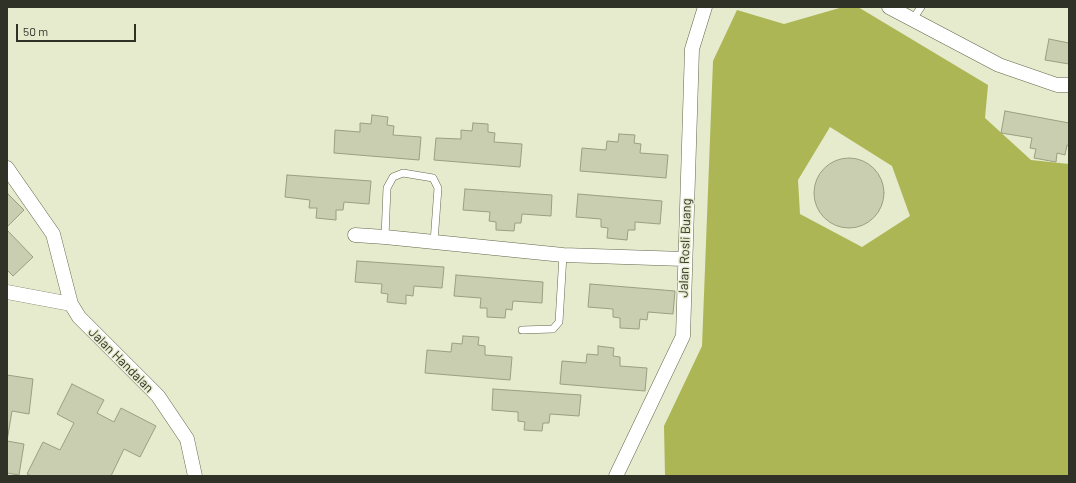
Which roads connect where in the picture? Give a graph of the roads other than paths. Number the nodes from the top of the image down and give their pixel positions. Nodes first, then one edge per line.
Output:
1 (705, 7) edge
2 (889, 7) edge
3 (917, 13) edge
4 (1069, 85) edge
5 (7, 168) edge
6 (355, 235) dead end
7 (385, 236) junction
8 (434, 242) junction
9 (563, 255) junction
10 (684, 259) junction
11 (7, 292) edge
12 (70, 304) junction
13 (522, 330) dead end
14 (194, 476) edge
15 (616, 476) edge

1 - 10 street, Jalan Rosli Buang
2 - 3 street
3 - 4 street
5 - 12 street
6 - 7 street
7 - 8 street
7 - 8 lane
8 - 9 street
9 - 10 street
9 - 13 lane
10 - 15 street, Jalan Rosli Buang
11 - 12 street
12 - 14 street, Jalan Handalan

